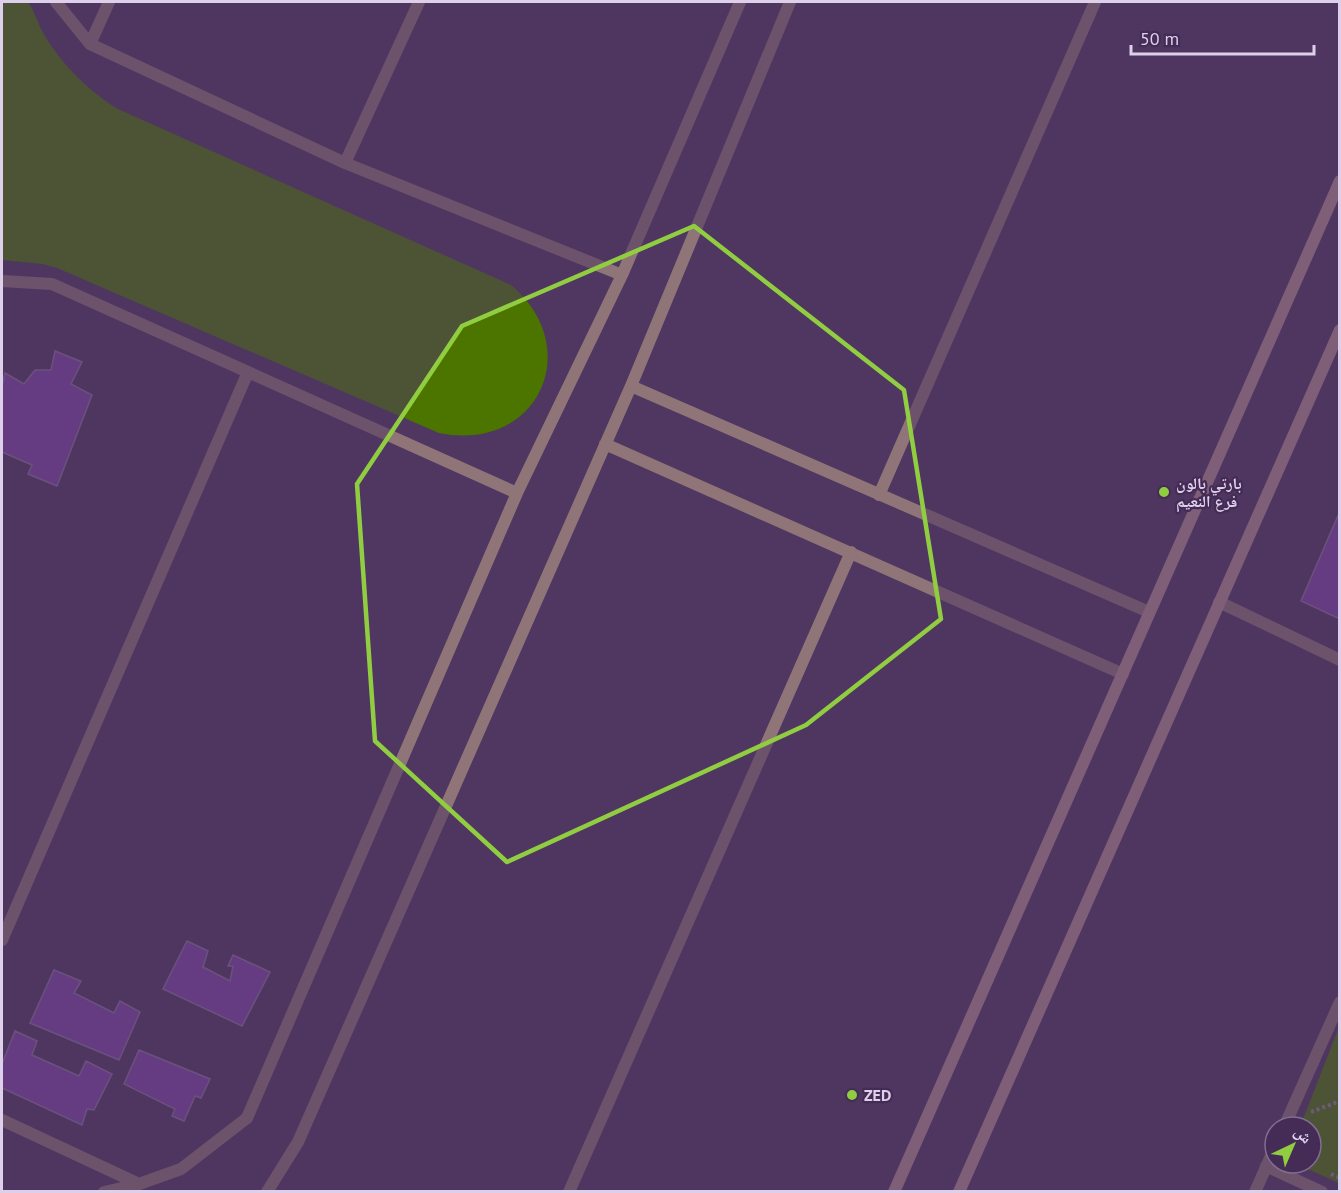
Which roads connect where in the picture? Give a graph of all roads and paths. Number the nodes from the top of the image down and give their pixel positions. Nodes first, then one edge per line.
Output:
1 (56, 2) edge
2 (108, 2) edge
3 (418, 2) edge
4 (740, 2) edge
5 (790, 2) edge
6 (1095, 2) edge
7 (90, 44) junction
8 (345, 163) junction
9 (1340, 181) edge
10 (622, 275) junction
11 (2, 281) edge
12 (1340, 330) edge
13 (248, 372) junction
14 (631, 386) junction
15 (606, 444) junction
16 (517, 493) junction
17 (879, 495) junction
18 (850, 552) junction
19 (1219, 602) junction
20 (1149, 612) junction
21 (1340, 660) edge
22 (1123, 674) junction
23 (2, 940) edge
24 (1340, 1002) edge
25 (1340, 1101) edge
26 (1310, 1113) dead end
27 (1289, 1115) edge
28 (2, 1120) edge
29 (1263, 1173) edge
30 (1286, 1175) edge
31 (139, 1184) junction
32 (105, 1191) edge
33 (267, 1191) edge
34 (569, 1191) edge
35 (894, 1191) edge
36 (959, 1191) edge
37 (1255, 1191) edge
38 (1322, 1191) edge

1 - 7 street
2 - 7 street
3 - 8 street
4 - 10 street
5 - 14 street
6 - 17 street
7 - 8 street
8 - 10 street
9 - 20 main road
10 - 16 street
11 - 13 street
12 - 19 main road
13 - 16 street
13 - 23 street
14 - 15 street
14 - 17 street
15 - 18 street
15 - 33 street
16 - 31 street
17 - 20 street
18 - 22 street
18 - 34 street
19 - 21 street
19 - 36 main road
20 - 22 main road
22 - 35 main road
24 - 27 street
25 - 26 path
28 - 31 street
29 - 37 street
30 - 38 street
31 - 32 street

